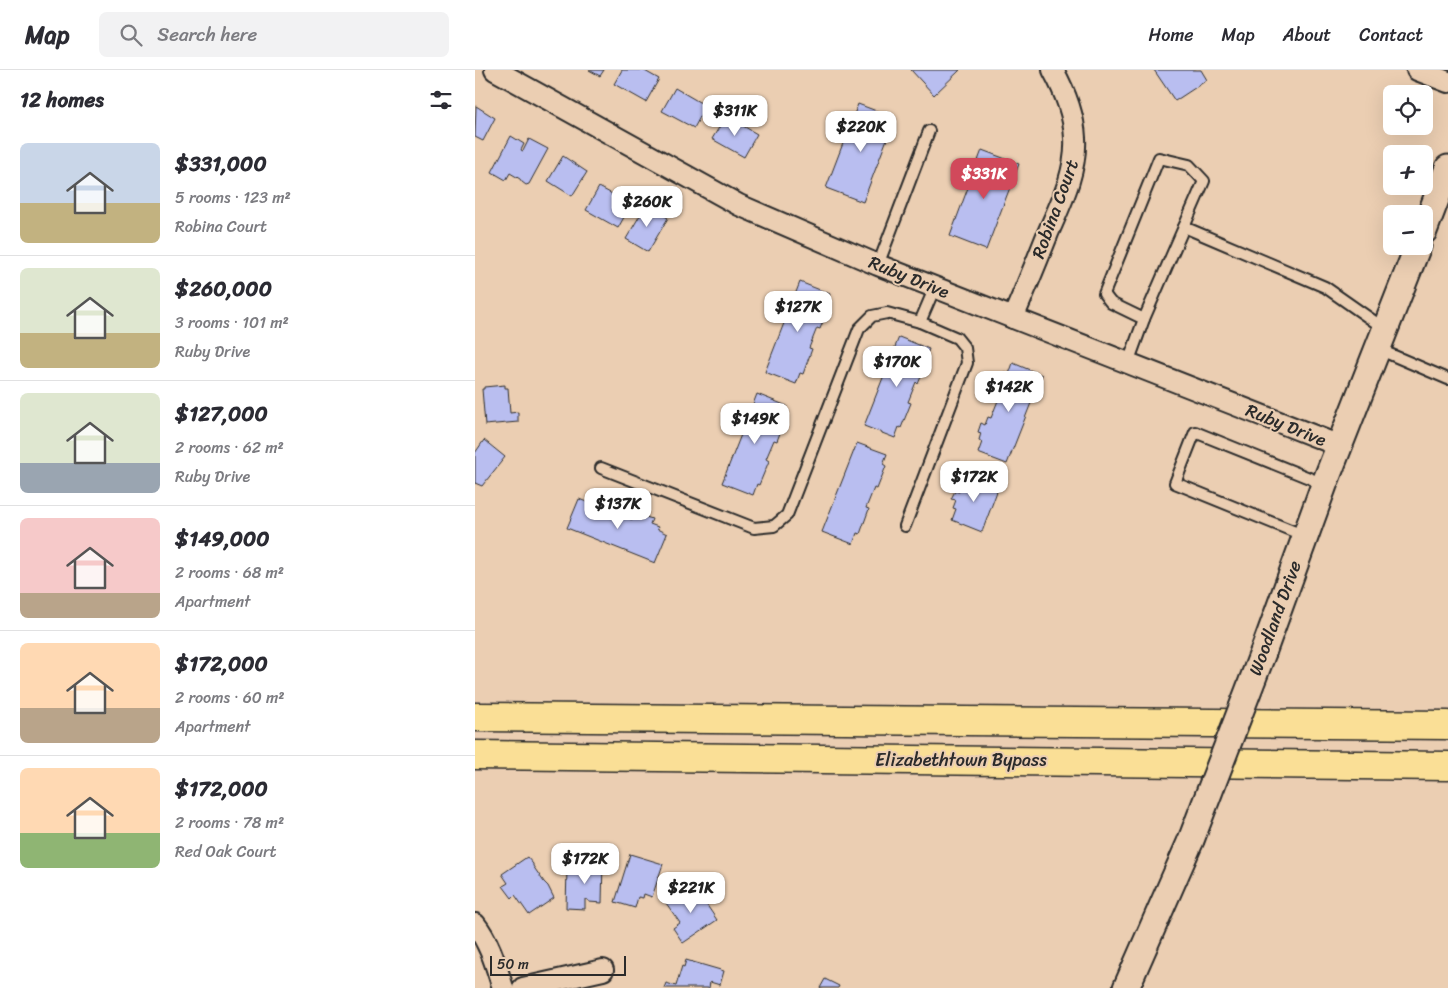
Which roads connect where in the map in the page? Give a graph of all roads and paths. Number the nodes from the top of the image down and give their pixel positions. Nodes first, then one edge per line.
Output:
1 (495, 70) edge
2 (1053, 70) edge
3 (1417, 70) edge
4 (1448, 82) edge
5 (929, 130) dead end
6 (1448, 168) edge
7 (1433, 214) edge
8 (1184, 227) junction
9 (1415, 255) edge
10 (878, 265) junction
11 (935, 287) junction
12 (1013, 318) junction
13 (1144, 319) junction
14 (920, 322) junction
15 (1382, 339) junction
16 (1127, 362) junction
17 (1448, 379) edge
18 (1340, 446) junction
19 (601, 468) dead end
20 (1324, 485) junction
21 (905, 526) dead end
22 (1305, 536) junction
23 (475, 717) edge
24 (1448, 725) edge
25 (475, 755) edge
26 (1448, 766) edge
27 (475, 924) edge
28 (603, 970) dead end
29 (503, 988) edge
30 (523, 988) edge
31 (1126, 988) edge

1 - 10 street, Ruby Drive
2 - 12 street, Robina Court
3 - 4 street
5 - 10 lane
6 - 7 street
8 - 13 lane
8 - 13 lane
8 - 15 lane
9 - 15 street, Woodland Drive
10 - 11 street, Ruby Drive
11 - 12 street, Ruby Drive
11 - 14 lane
12 - 16 street, Ruby Drive
13 - 16 lane
14 - 19 lane
14 - 21 lane
15 - 17 lane
15 - 18 street, Woodland Drive
16 - 18 street, Ruby Drive
18 - 20 street, Woodland Drive
20 - 22 street, Woodland Drive
20 - 22 lane
22 - 31 street, Woodland Drive, bridge
23 - 24 highway
25 - 26 highway, Elizabethtown Bypass
27 - 29 street
28 - 30 street

